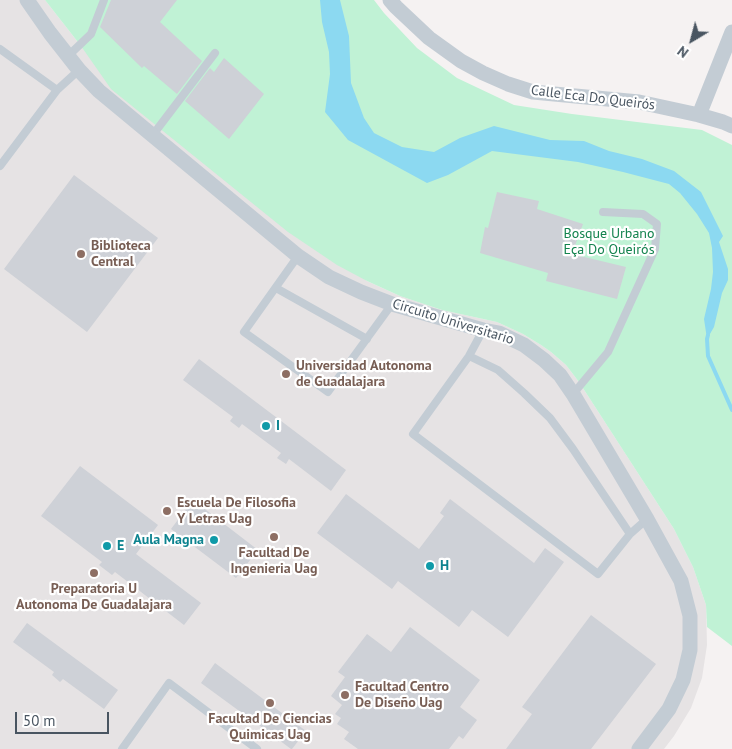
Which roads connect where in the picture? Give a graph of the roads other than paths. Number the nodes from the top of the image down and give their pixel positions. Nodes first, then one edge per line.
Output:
1 (27, 0) edge
2 (104, 0) edge
3 (390, 0) edge
4 (732, 32) edge
5 (0, 49) edge
6 (215, 53) dead end
7 (68, 56) junction
8 (79, 70) junction
9 (57, 90) junction
10 (699, 114) junction
11 (732, 126) edge
12 (152, 136) junction
13 (0, 166) edge
14 (603, 212) dead end
15 (298, 256) junction
16 (276, 288) junction
17 (392, 304) junction
18 (483, 330) junction
19 (367, 339) junction
20 (469, 356) junction
21 (573, 394) junction
22 (647, 520) junction
23 (630, 534) junction
24 (122, 749) edge
25 (257, 749) edge
26 (639, 749) edge

1 - 7 street, Circuito Universitario
2 - 7 lane
3 - 10 street, Calle Eca Do Queirós
4 - 10 street
5 - 9 lane
6 - 12 lane
7 - 8 street, Circuito Universitario
8 - 9 lane
8 - 12 street, Circuito Universitario
9 - 13 lane
10 - 11 street, Calle Eca Do Queirós
12 - 15 street, Circuito Universitario
14 - 21 lane
15 - 16 lane
15 - 17 street, Circuito Universitario
16 - 19 lane
16 - 19 lane
17 - 18 street, Circuito Universitario
17 - 19 lane
18 - 20 lane
18 - 21 street, Circuito Universitario
20 - 23 lane
20 - 23 lane
21 - 22 street, Circuito Universitario
22 - 23 lane
22 - 26 street, Circuito Universitario
24 - 25 lane

